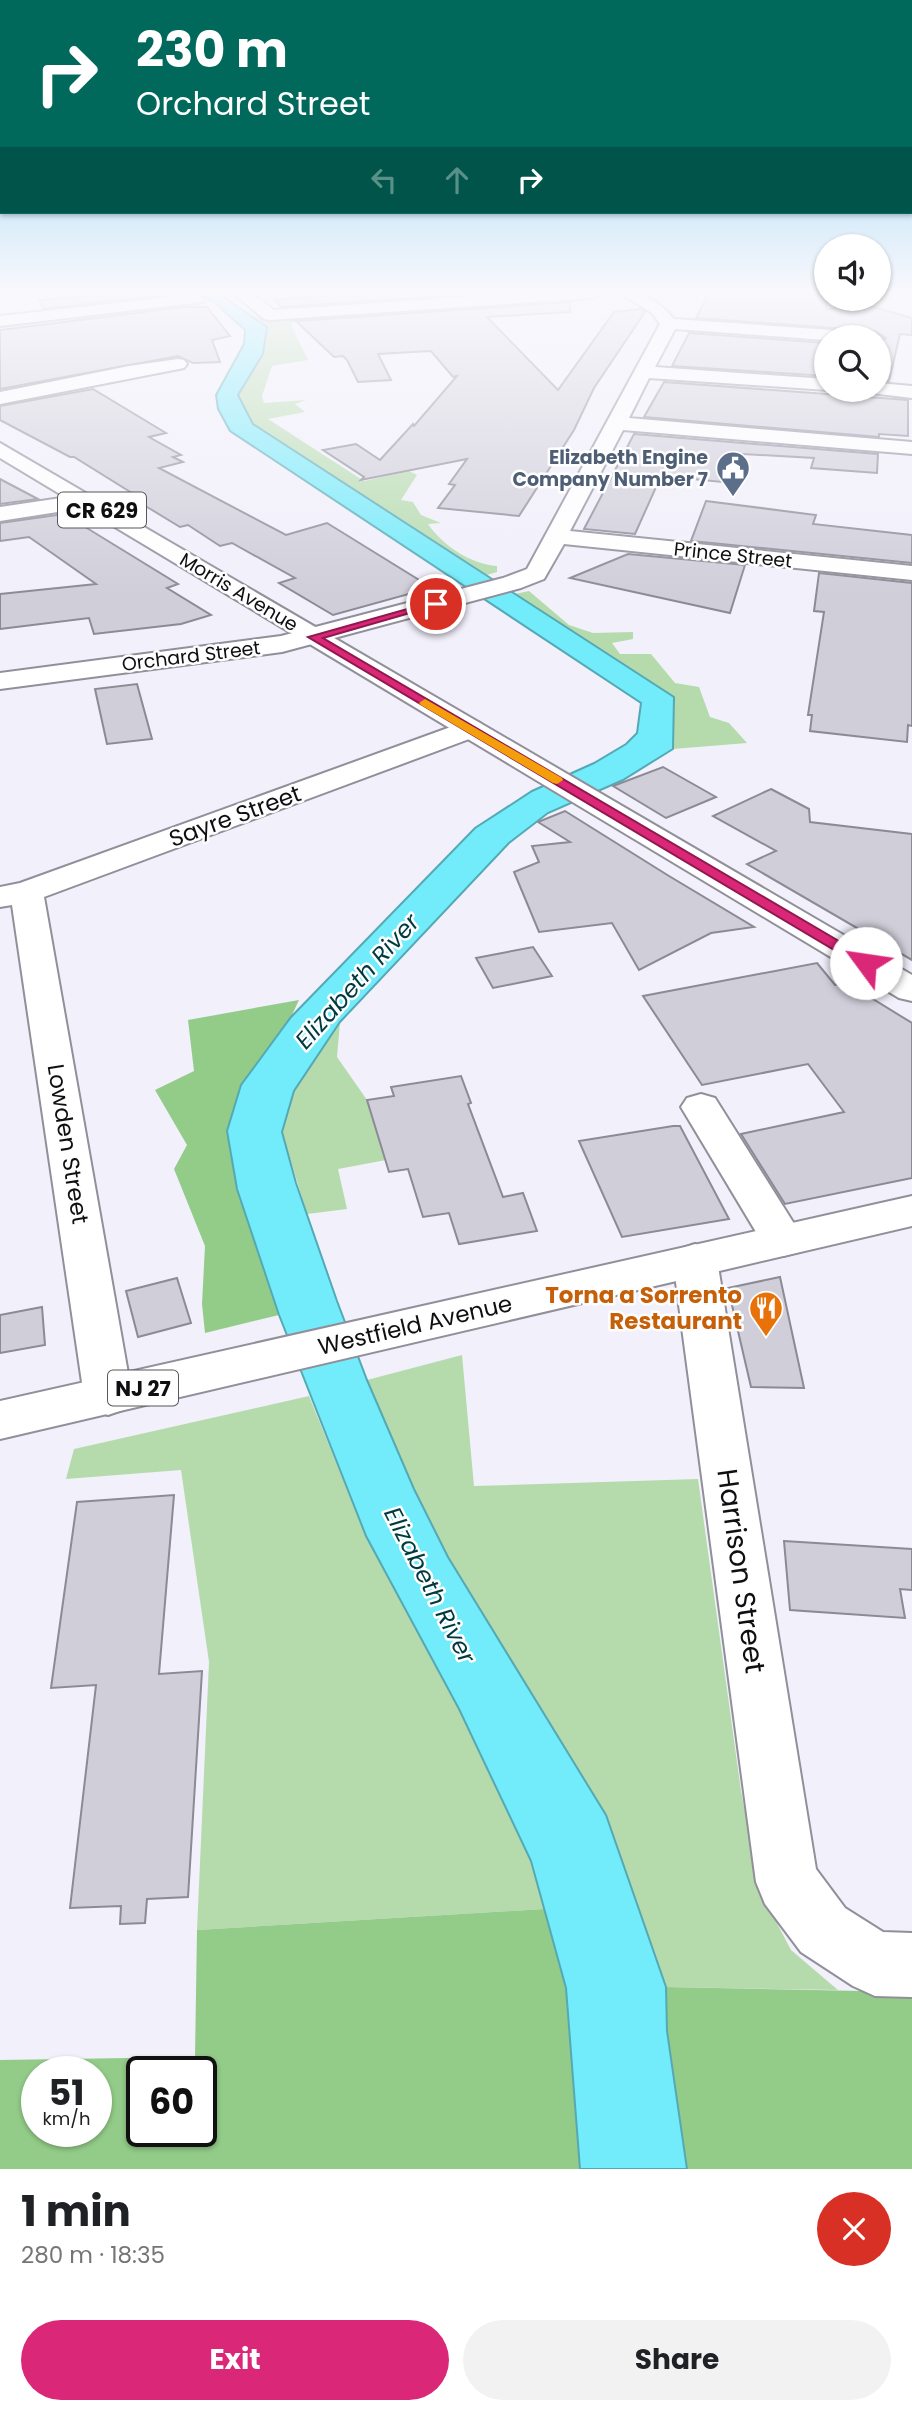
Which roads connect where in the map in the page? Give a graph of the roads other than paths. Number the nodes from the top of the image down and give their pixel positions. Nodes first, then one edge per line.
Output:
1 (18, 394) edge
2 (630, 394) edge
3 (0, 398) edge
4 (615, 423) junction
5 (912, 448) edge
6 (0, 449) edge
7 (88, 501) junction
8 (0, 514) edge
9 (555, 536) junction
10 (619, 546) junction
11 (912, 573) edge
12 (536, 574) junction
13 (314, 637) junction
14 (0, 681) edge
15 (470, 729) junction
16 (14, 895) edge
17 (912, 990) edge
18 (701, 1107) dead end
19 (912, 1211) edge
20 (783, 1241) junction
21 (695, 1260) junction
22 (108, 1396) junction
23 (0, 1420) edge
24 (912, 1965) edge

1 - 3 street
2 - 4 street
4 - 5 street
4 - 9 street
6 - 7 street, Morris Avenue / CR 629
7 - 8 street
7 - 13 street, Morris Avenue / CR 629
9 - 10 street, Prince Street
9 - 12 street
10 - 11 street, Prince Street
10 - 12 street, Orchard Street
12 - 13 street, Orchard Street
13 - 14 street, Orchard Street
13 - 15 street, Morris Avenue / CR 629
15 - 16 street, Sayre Street
15 - 17 street, Morris Avenue / CR 629
16 - 22 street, Lowden Street
18 - 20 street
19 - 20 street, Westfield Avenue / NJ 27
20 - 21 street, Westfield Avenue / NJ 27
21 - 22 street, Westfield Avenue / NJ 27
21 - 24 street, Harrison Street
22 - 23 street, Westfield Avenue / NJ 27

